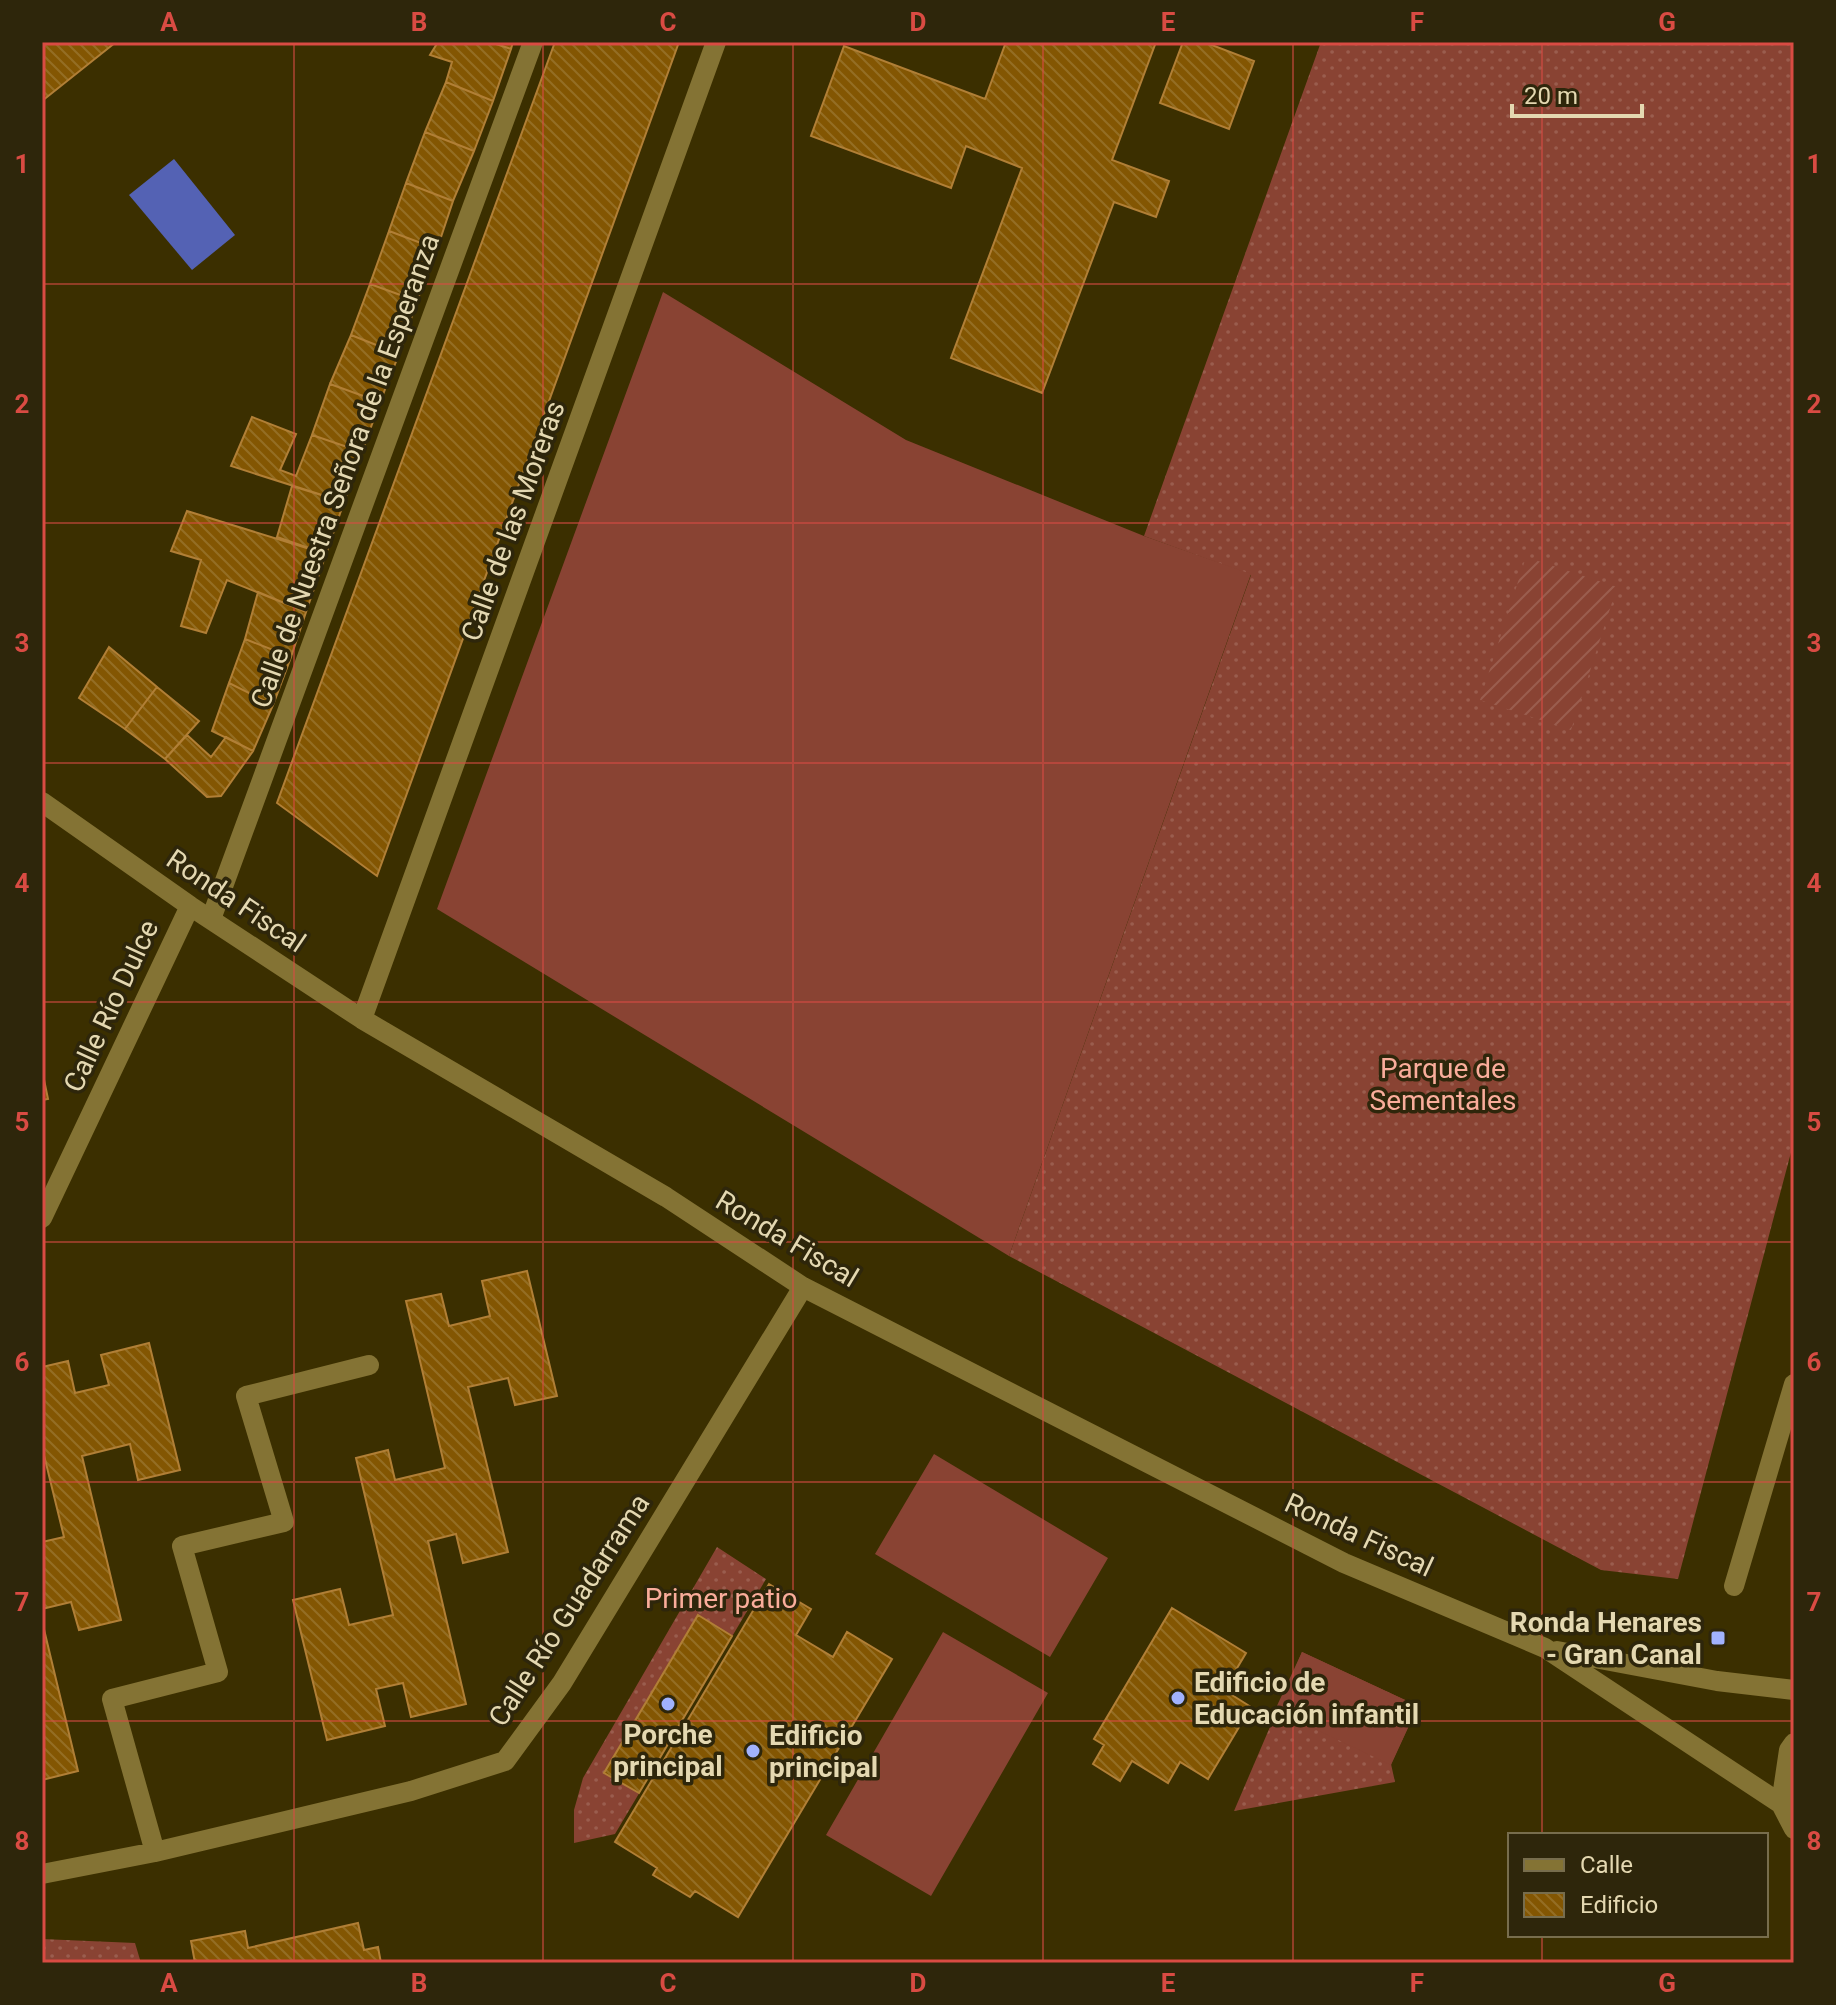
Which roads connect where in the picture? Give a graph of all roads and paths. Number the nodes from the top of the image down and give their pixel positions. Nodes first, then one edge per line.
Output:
1 (533, 42) edge
2 (716, 42) edge
3 (42, 802) edge
4 (190, 906) junction
5 (211, 919) junction
6 (362, 1019) junction
7 (42, 1218) edge
8 (803, 1287) junction
9 (369, 1365) dead end
10 (1794, 1384) edge
11 (1734, 1586) dead end
12 (1545, 1648) junction
13 (1794, 1690) edge
14 (1794, 1743) edge
15 (1781, 1804) junction
16 (1794, 1829) edge
17 (155, 1852) junction
18 (42, 1874) edge

1 - 5 street, Calle de Nuestra Señora de la Esperanza
2 - 6 street, Calle de las Moreras
3 - 4 street, Ronda Fiscal
4 - 5 street, Ronda Fiscal
4 - 7 street, Calle Río Dulce
5 - 6 street, Ronda Fiscal
6 - 8 street, Ronda Fiscal
8 - 12 street, Ronda Fiscal
8 - 17 street, Calle Río Guadarrama
9 - 17 street
10 - 11 street
12 - 13 street, Ronda Fiscal
12 - 15 street, Ronda Fiscal
14 - 15 street
15 - 16 street
17 - 18 street, Calle Río Guadarrama

